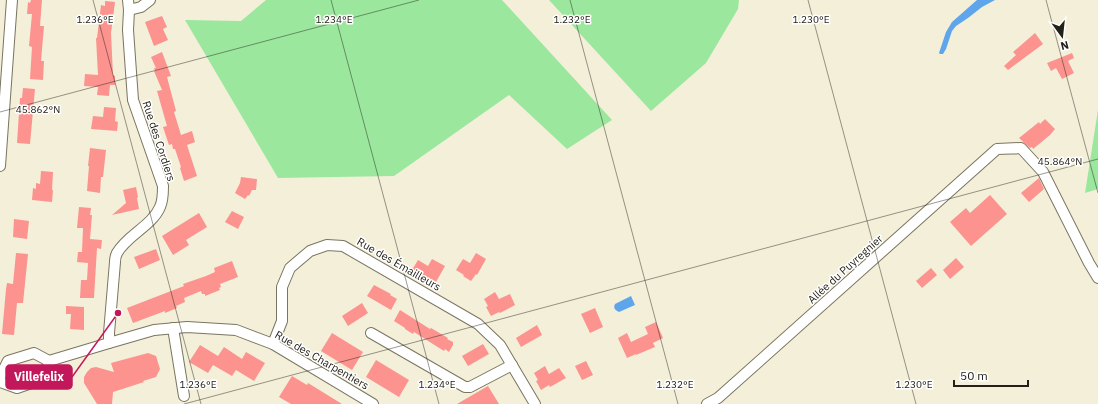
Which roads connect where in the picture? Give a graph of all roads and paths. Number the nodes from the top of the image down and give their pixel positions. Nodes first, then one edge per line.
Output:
1 (12, 0) edge
2 (150, 0) edge
3 (129, 5) edge
4 (0, 166) edge
5 (1098, 278) edge
6 (173, 328) junction
7 (371, 333) dead end
8 (109, 342) junction
9 (273, 344) junction
10 (49, 361) junction
11 (512, 365) junction
12 (1, 371) edge
13 (0, 382) edge
14 (184, 396) dead end
15 (373, 404) edge
16 (535, 404) edge
17 (707, 404) edge

1 - 4 street
2 - 3 street
3 - 8 street, Rue des Cordiers
5 - 17 street, Allée du Puyregnier
6 - 8 street, Rue des Charpentiers
6 - 9 street, Rue des Charpentiers
6 - 14 street
7 - 11 street
8 - 10 street, Rue des Charpentiers
9 - 11 street, Rue des Émailleurs
9 - 15 street, Rue des Charpentiers
10 - 12 street
10 - 13 street
11 - 16 street, Rue des Émailleurs

